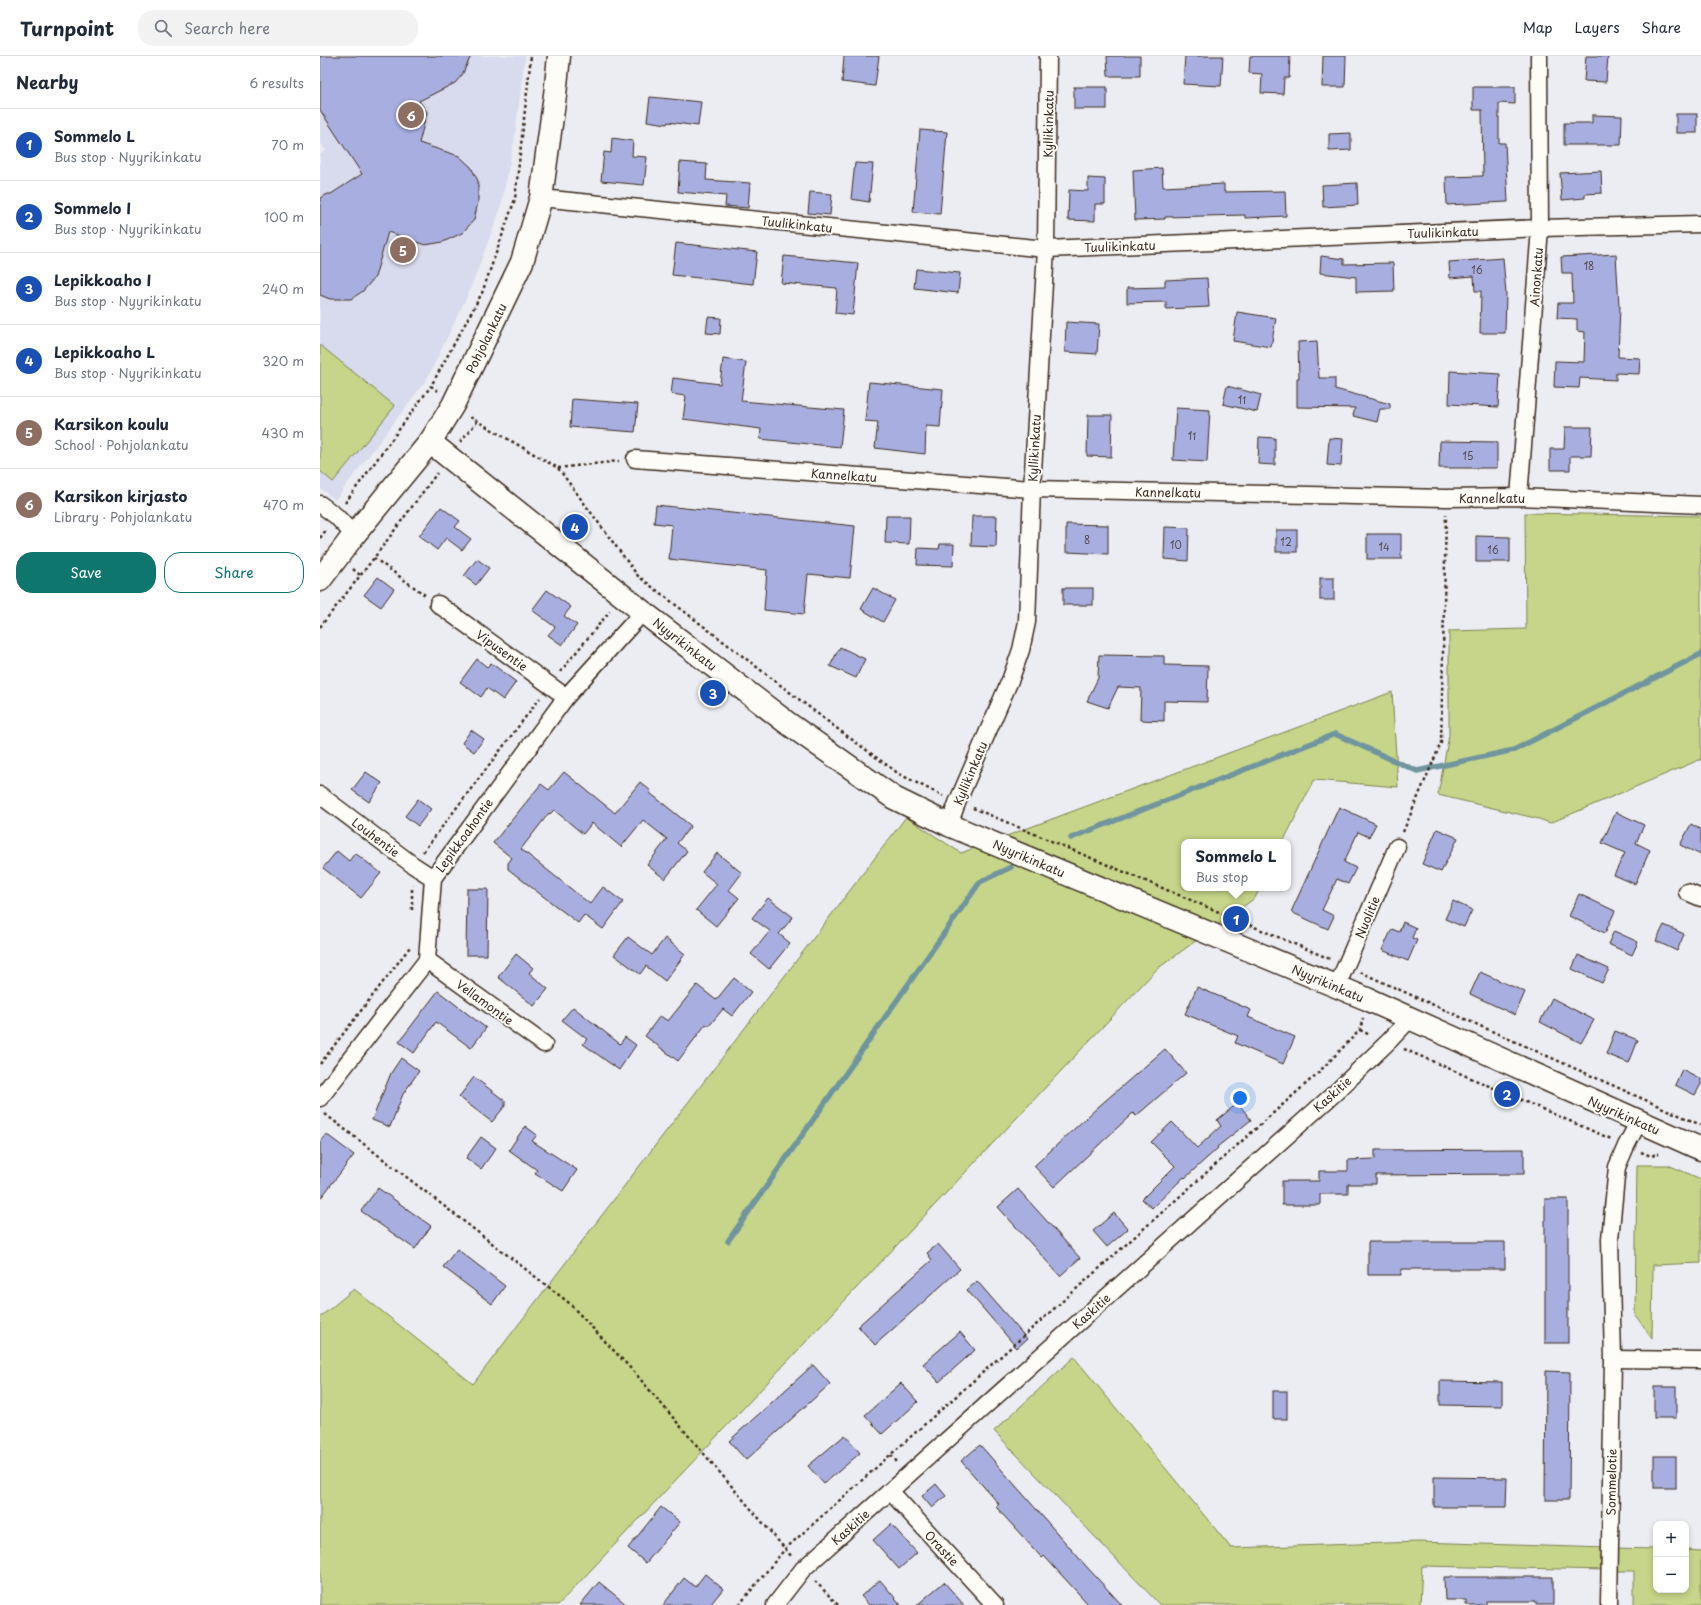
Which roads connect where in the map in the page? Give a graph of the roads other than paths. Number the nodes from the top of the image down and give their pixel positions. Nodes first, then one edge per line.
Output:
1 (559, 56) edge
2 (1048, 56) edge
3 (1539, 56) edge
4 (541, 198) junction
5 (1701, 224) edge
6 (1540, 228) junction
7 (1046, 249) junction
8 (430, 442) junction
9 (636, 459) road end
10 (1032, 489) junction
11 (1519, 497) junction
12 (320, 504) edge
13 (1701, 505) edge
14 (354, 535) junction
15 (320, 580) edge
16 (438, 604) road end
17 (643, 612) junction
18 (566, 697) junction
19 (320, 795) edge
20 (949, 825) junction
21 (1397, 847) road end
22 (433, 878) junction
23 (426, 960) junction
24 (1337, 986) junction
25 (1410, 1019) junction
26 (544, 1044) dead end
27 (320, 1098) edge
28 (1639, 1121) junction
29 (1701, 1149) edge
30 (1613, 1359) junction
31 (1701, 1360) edge
32 (890, 1492) junction
33 (776, 1605) edge
34 (995, 1605) edge
35 (1609, 1605) edge

1 - 4 street, Pohjolankatu
2 - 7 street, Kyllikinkatu
3 - 6 street, Ainonkatu
4 - 7 street, Tuulikinkatu
4 - 8 street, Pohjolankatu
5 - 6 street, Tuulikinkatu
6 - 7 street, Tuulikinkatu
6 - 11 street, Ainonkatu
7 - 10 street, Kyllikinkatu
8 - 14 street, Pohjolankatu
8 - 17 street, Nyyrikinkatu
9 - 10 street, Kannelkatu
10 - 11 street, Kannelkatu
10 - 20 street, Kyllikinkatu
11 - 13 street, Kannelkatu
12 - 14 street
14 - 15 street, Pohjolankatu
16 - 18 street, Vipusentie
17 - 18 street, Lepikkoahontie
17 - 20 street, Nyyrikinkatu
18 - 22 street, Lepikkoahontie
19 - 22 street, Louhentie
20 - 24 street, Nyyrikinkatu
21 - 24 street, Nuolitie
22 - 23 street, Lepikkoahontie
23 - 26 street, Vellamontie
23 - 27 street
24 - 25 street, Nyyrikinkatu
25 - 28 street, Nyyrikinkatu
25 - 32 street, Kaskitie
28 - 29 street, Nyyrikinkatu
28 - 30 street, Sommelotie
30 - 31 street
30 - 35 street, Sommelotie
32 - 33 street, Kaskitie
32 - 34 street, Orastie

